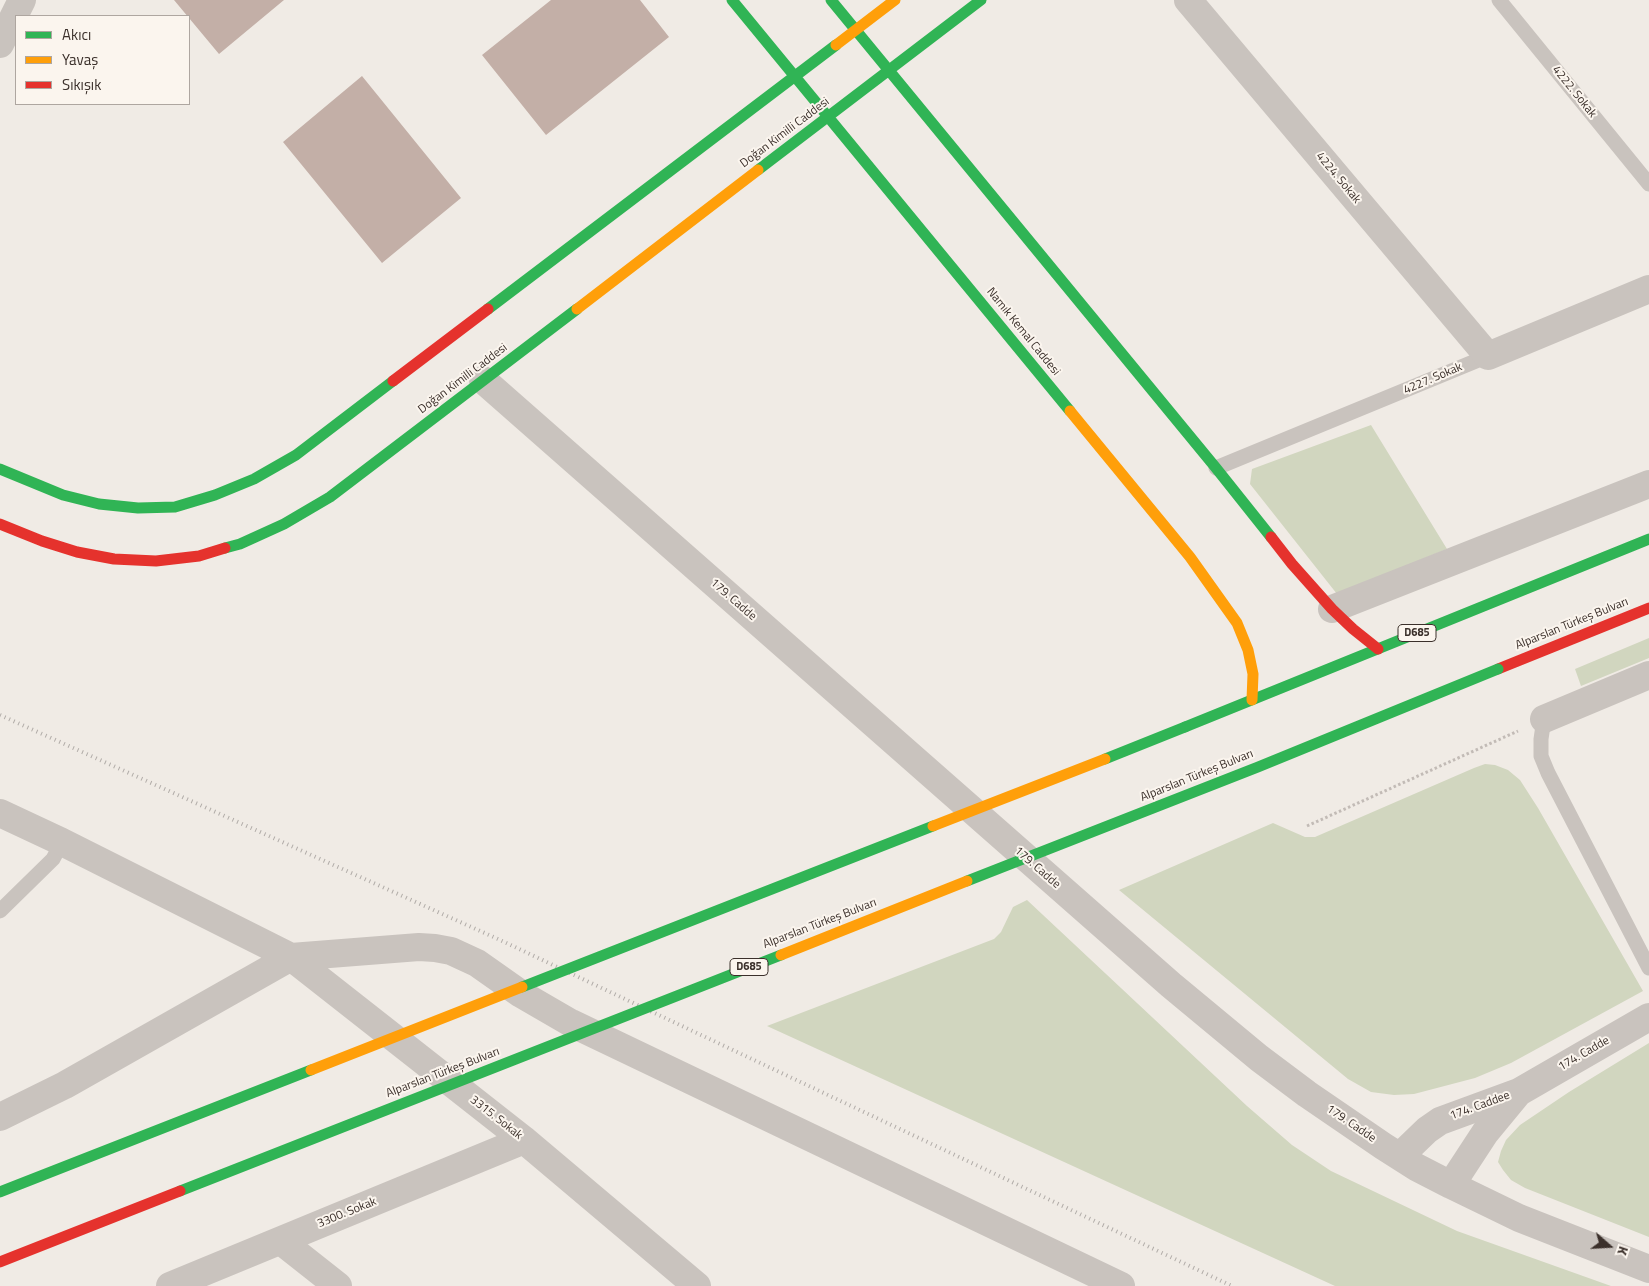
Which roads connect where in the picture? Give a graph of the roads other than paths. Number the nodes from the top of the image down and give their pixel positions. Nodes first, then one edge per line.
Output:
1 (22, 0) edge
2 (732, 0) edge
3 (831, 0) edge
4 (896, 0) edge
5 (981, 0) edge
6 (1188, 0) edge
7 (1500, 0) edge
8 (855, 30) junction
9 (0, 44) edge
10 (889, 70) junction
11 (795, 77) junction
12 (828, 117) junction
13 (1649, 184) edge
14 (1649, 289) edge
15 (1488, 356) junction
16 (483, 380) junction
17 (1216, 468) junction
18 (0, 469) edge
19 (1649, 484) edge
20 (0, 524) edge
21 (1649, 539) edge
22 (1649, 608) edge
23 (1332, 609) junction
24 (1378, 649) junction
25 (1649, 675) edge
26 (1252, 700) junction
27 (1544, 719) joint
28 (0, 813) edge
29 (62, 842) junction
30 (0, 911) edge
31 (291, 956) junction
32 (1649, 968) edge
33 (1649, 1017) edge
34 (1519, 1092) junction
35 (0, 1117) edge
36 (524, 1140) junction
37 (1400, 1156) junction
38 (1451, 1185) junction
39 (0, 1192) edge
40 (281, 1241) junction
41 (0, 1262) edge
42 (1649, 1269) edge
43 (170, 1286) edge
44 (338, 1286) edge
45 (696, 1286) edge
46 (1122, 1286) edge

1 - 9 street
2 - 11 main road, Namık Kemal Caddesi
3 - 8 main road
4 - 8 main road
5 - 10 main road, Doğan Kimilli Caddesi
6 - 15 street, 4224. Sokak
7 - 13 lane, 4222. Sokak
8 - 10 main road
8 - 11 main road
10 - 12 main road, Doğan Kimilli Caddesi
10 - 17 main road
11 - 12 main road, Namık Kemal Caddesi
11 - 18 main road
12 - 16 main road, Doğan Kimilli Caddesi
12 - 26 main road, Namık Kemal Caddesi
14 - 15 street, 4227. Sokak
15 - 17 lane, 4227. Sokak
16 - 20 main road, Doğan Kimilli Caddesi
16 - 37 street, 179. Cadde
17 - 23 main road
19 - 23 street
21 - 24 main road, D685
22 - 41 main road, Alparslan Türkeş Bulvarı / D685, bridge
23 - 24 main road
24 - 26 main road, D685
25 - 27 street
26 - 39 main road, D685, bridge
27 - 32 lane
28 - 29 street, 3315. Sokak
29 - 30 lane
29 - 31 street, 3315. Sokak
31 - 35 street
31 - 36 street, 3315. Sokak
31 - 46 street
33 - 34 street, 174. Cadde
34 - 37 street, 174. Caddee
34 - 38 street, 174. Caddee
36 - 40 street, 3300. Sokak
36 - 45 street, 3315. Sokak
37 - 38 street, 179. Cadde
38 - 42 street, 179. Cadde
40 - 43 street, 3300. Sokak
40 - 44 street

